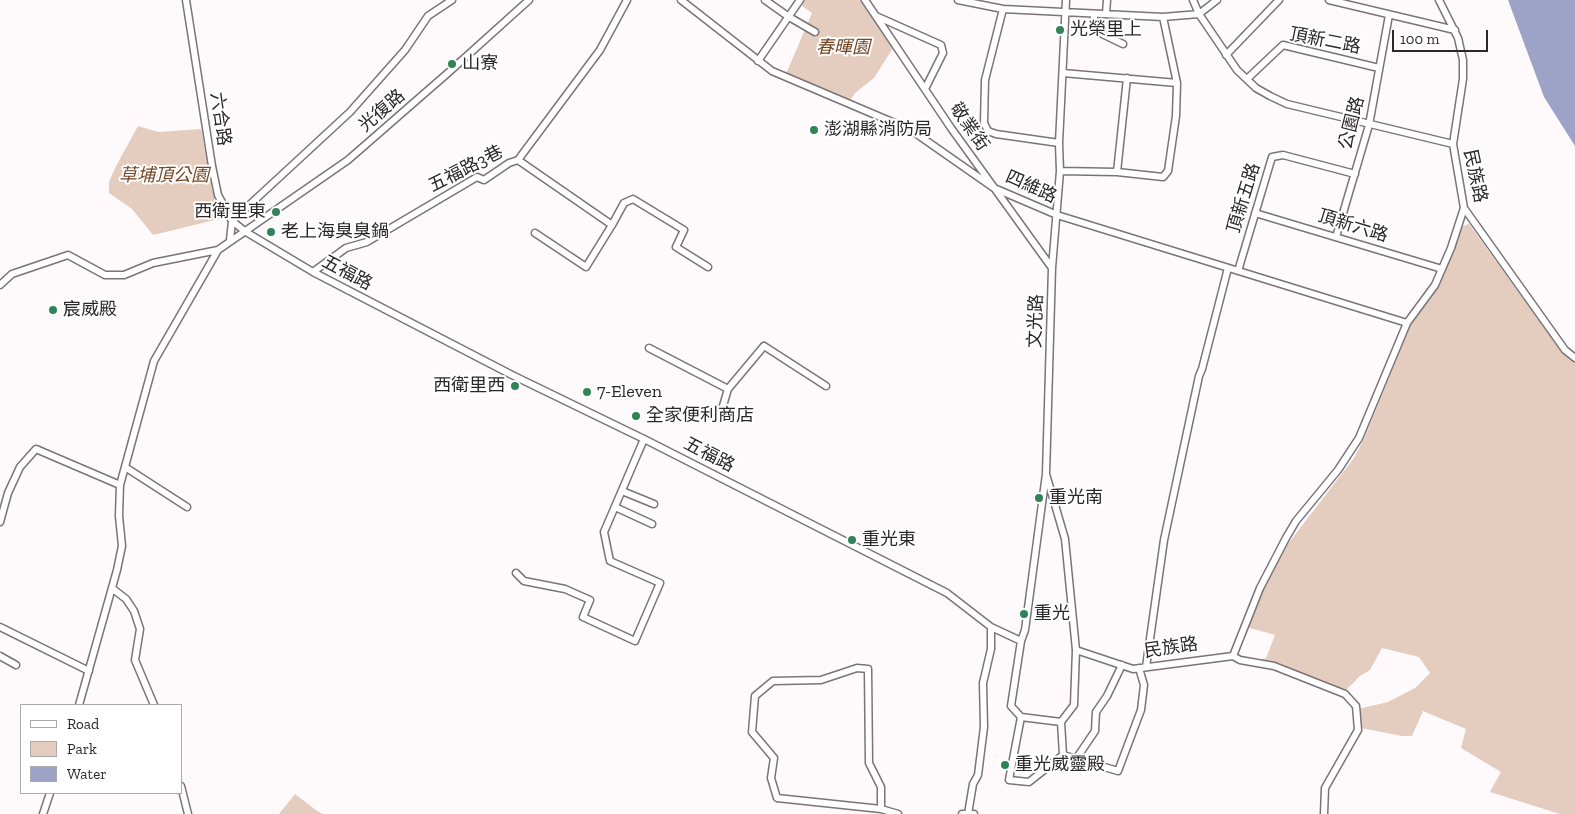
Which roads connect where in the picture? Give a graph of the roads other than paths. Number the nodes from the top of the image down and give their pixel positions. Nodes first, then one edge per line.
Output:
1 (186, 0) edge
2 (452, 0) edge
3 (529, 0) edge
4 (627, 0) edge
5 (681, 0) edge
6 (765, 0) edge
7 (800, 0) edge
8 (958, 0) edge
9 (1066, 0) edge
10 (1108, 0) edge
11 (1193, 0) edge
12 (1217, 0) edge
13 (1279, 0) edge
14 (1328, 0) edge
15 (1439, 0) edge
16 (868, 2) edge
17 (1003, 9) junction
18 (1065, 13) junction
19 (1094, 14) junction
20 (1106, 14) junction
21 (1199, 14) junction
22 (875, 15) junction
23 (1388, 15) junction
24 (789, 17) junction
25 (1163, 17) junction
26 (1455, 30) junction
27 (815, 32) dead end
28 (1123, 44) dead end
29 (1226, 55) junction
30 (758, 61) junction
31 (1379, 68) junction
32 (1063, 73) junction
33 (1127, 78) junction
34 (1246, 79) junction
35 (1177, 83) junction
36 (925, 89) junction
37 (1370, 125) junction
38 (1059, 143) junction
39 (1452, 144) junction
40 (518, 160) junction
41 (1060, 171) junction
42 (1117, 172) junction
43 (1355, 174) junction
44 (994, 188) junction
45 (1464, 208) junction
46 (1255, 212) junction
47 (1057, 215) junction
48 (232, 221) junction
49 (612, 225) junction
50 (246, 232) junction
51 (535, 233) dead end
52 (1336, 237) junction
53 (230, 240) junction
54 (218, 250) junction
55 (708, 267) dead end
56 (1052, 268) junction
57 (1228, 268) junction
58 (1442, 269) junction
59 (1238, 271) junction
60 (313, 272) junction
61 (0, 285) edge
62 (1407, 323) junction
63 (649, 348) dead end
64 (1575, 358) edge
65 (826, 386) dead end
66 (728, 388) junction
67 (720, 416) dead end
68 (644, 439) junction
69 (125, 467) junction
70 (1046, 474) junction
71 (120, 486) junction
72 (622, 491) junction
73 (654, 504) dead end
74 (187, 507) dead end
75 (615, 508) junction
76 (0, 522) edge
77 (652, 524) dead end
78 (516, 574) dead end
79 (113, 589) junction
80 (0, 627) edge
81 (991, 627) junction
82 (1021, 641) junction
83 (1076, 650) junction
84 (0, 656) edge
85 (1233, 656) junction
86 (16, 665) dead end
87 (1122, 665) junction
88 (1143, 667) junction
89 (89, 671) junction
90 (79, 704) edge
91 (154, 704) edge
92 (1021, 717) junction
93 (1061, 722) junction
94 (1062, 755) junction
95 (1076, 759) junction
96 (182, 790) edge
97 (50, 794) edge
98 (881, 810) junction
99 (43, 814) edge
100 (188, 814) edge
101 (898, 814) edge
102 (968, 814) edge
103 (1324, 814) edge

1 - 48 street, 六合路
2 - 48 street
3 - 50 street, 光復路
4 - 40 street, 五福路3巷
5 - 30 street, 四維路
6 - 24 street
7 - 24 street
8 - 17 street
9 - 18 street, 文光路
10 - 20 street
11 - 21 street
12 - 21 street
13 - 29 street
14 - 23 street
15 - 26 street, 民族路
16 - 22 street, 敬業街
17 - 18 street
17 - 38 street
18 - 19 street
18 - 32 street, 文光路
19 - 20 street
19 - 28 street
20 - 25 street
21 - 25 street
21 - 29 street
22 - 36 street, 敬業街
22 - 36 street
23 - 26 street
23 - 31 street, 公園路
24 - 27 street
24 - 30 street
25 - 35 street
26 - 39 street, 民族路
29 - 34 street
30 - 44 street, 四維路
31 - 34 street, 頂新二路
31 - 37 street, 公園路
32 - 33 street
32 - 38 street, 文光路
33 - 35 street
33 - 42 street
34 - 37 street
35 - 42 street
36 - 44 street, 敬業街
37 - 39 street
37 - 43 street, 公園路
38 - 41 street, 文光路
39 - 45 street, 民族路
40 - 49 street
40 - 60 street, 五福路3巷
41 - 42 street
41 - 47 street, 文光路
43 - 46 street, 頂新五路
43 - 52 street, 公園路
44 - 47 street, 四維路
44 - 56 street, 敬業街
45 - 58 street
45 - 64 street, 民族路
46 - 52 street, 頂新六路
46 - 59 street, 頂新五路
47 - 56 street, 文光路
47 - 57 street, 四維路
48 - 50 street, 六合路
48 - 53 street
49 - 51 street
49 - 55 street
50 - 53 street, 光復路
50 - 60 street, 五福路
52 - 58 street, 頂新六路
53 - 54 street, 光復路
54 - 61 street
54 - 69 street
56 - 70 street, 文光路
57 - 59 street, 四維路
57 - 88 street
58 - 62 street
59 - 62 street, 四維路
60 - 68 street, 五福路
62 - 85 street
63 - 66 street
65 - 66 street
66 - 67 street
68 - 72 street
68 - 81 street, 五福路
69 - 71 street
69 - 74 street
70 - 82 street, 文光路
70 - 83 street
71 - 76 street
71 - 79 street
72 - 73 street
72 - 75 street
75 - 77 street
75 - 78 street
79 - 89 street
79 - 91 street
80 - 89 street
81 - 82 street, 五福路
81 - 102 street
82 - 92 street, 文光路
83 - 87 street, 民族路
83 - 93 street
84 - 86 street
85 - 88 street, 民族路
85 - 103 street, 民族路
87 - 88 street, 民族路
87 - 95 street
88 - 95 street
89 - 90 street
92 - 93 street
92 - 94 street
93 - 94 street
94 - 95 street
96 - 100 street
97 - 99 street
98 - 98 street
98 - 101 street

